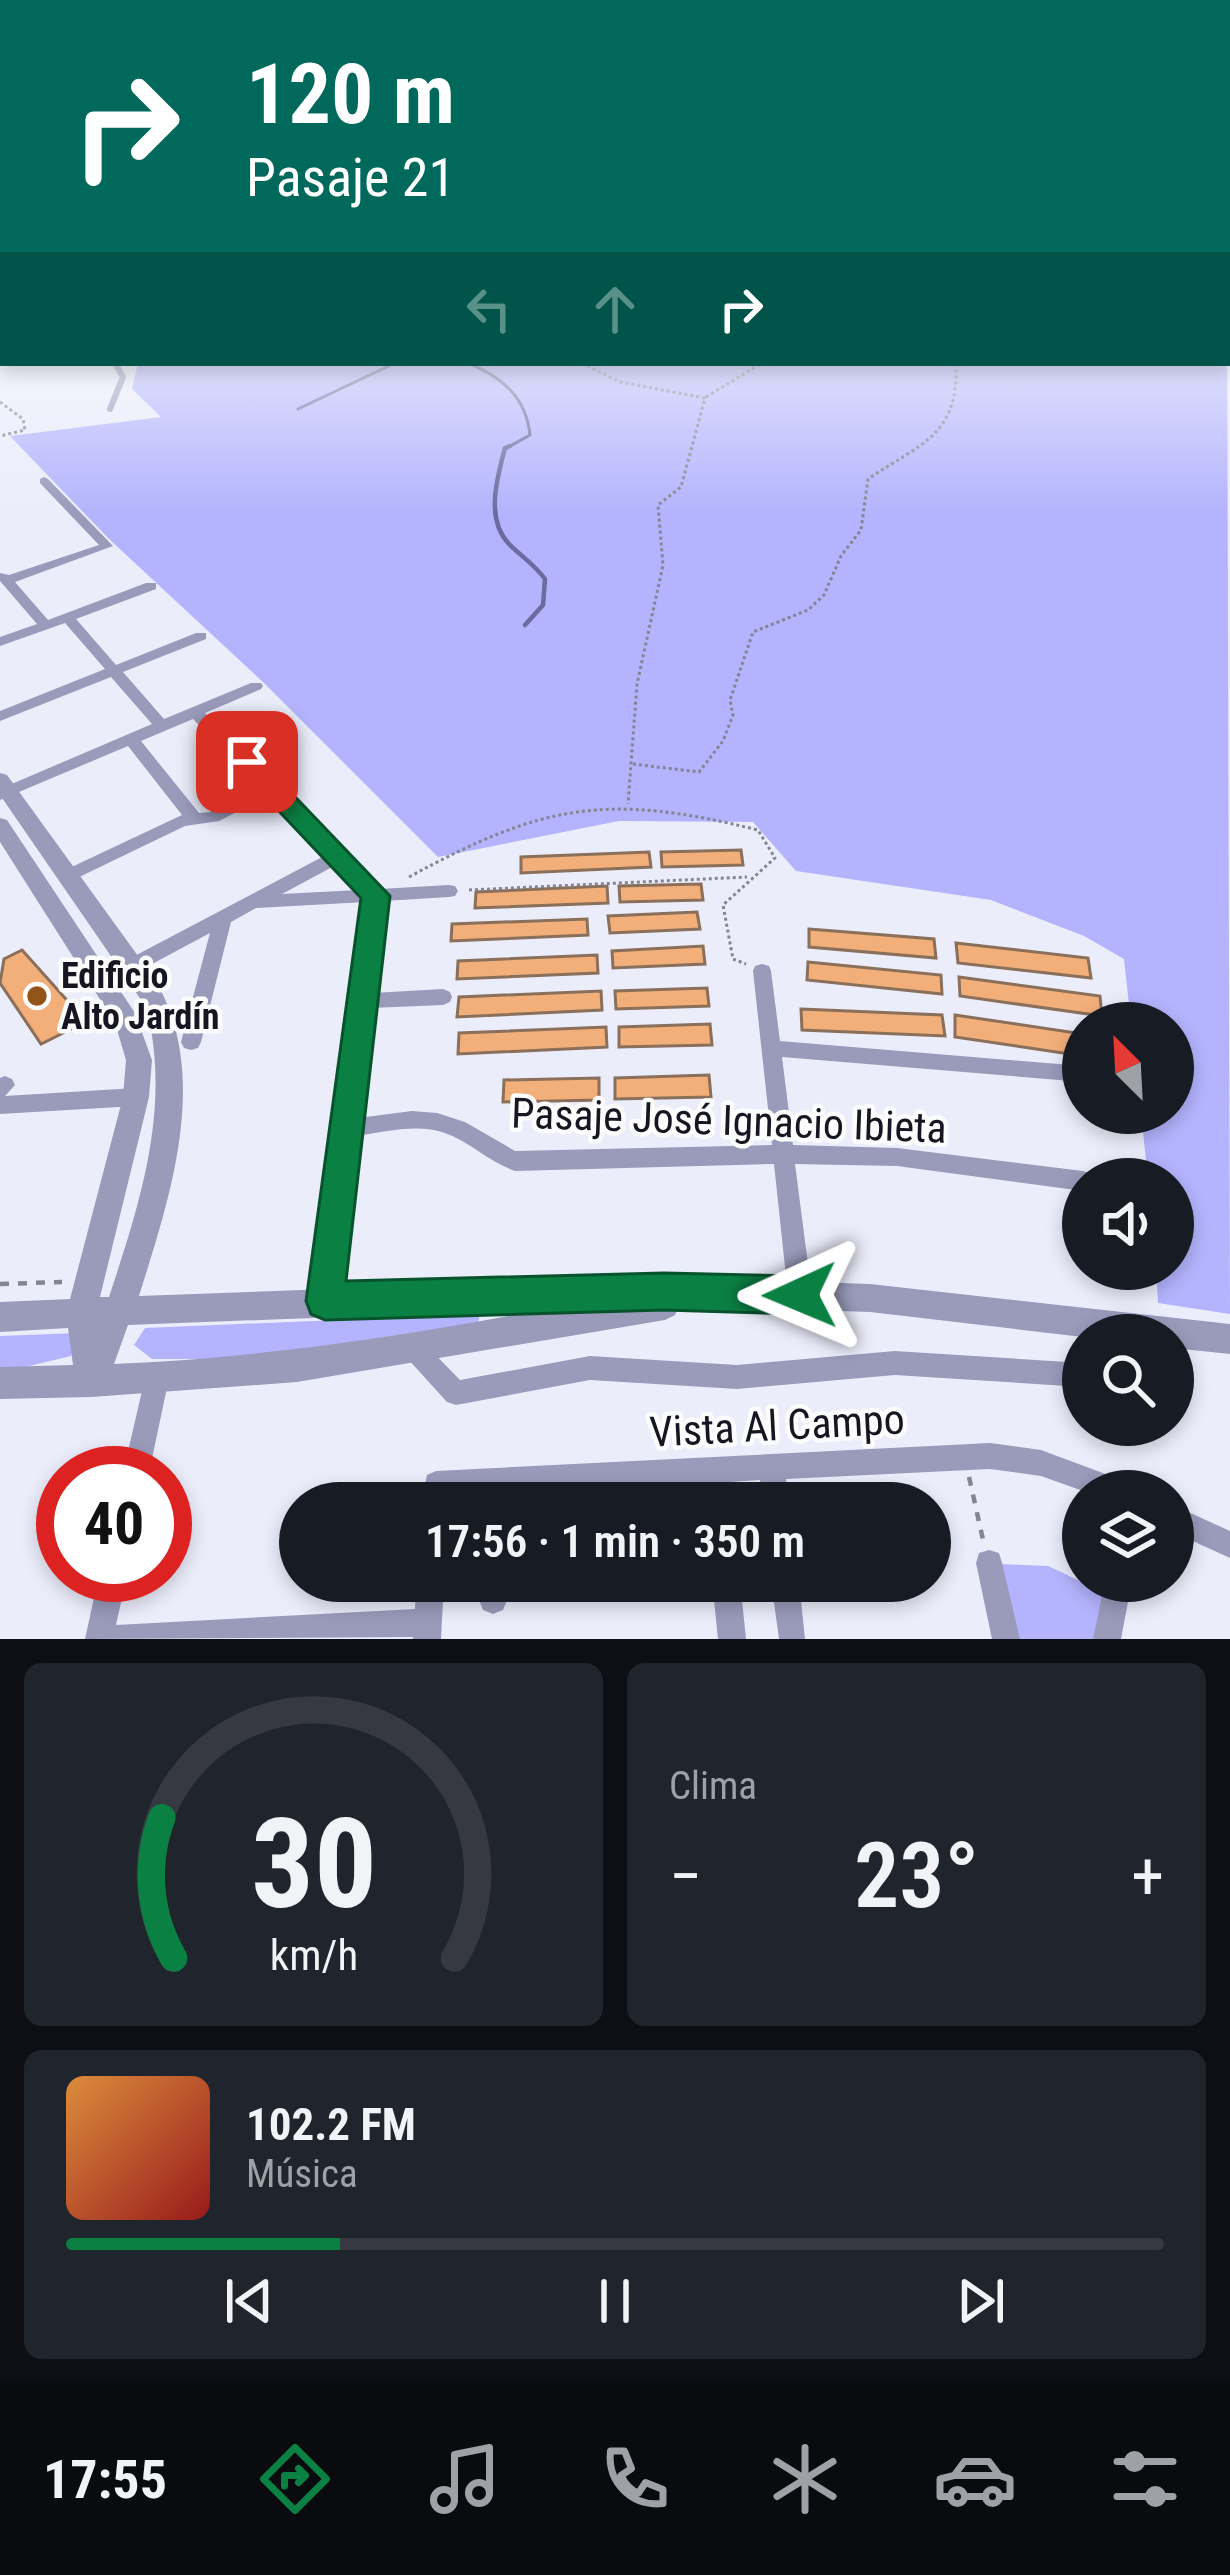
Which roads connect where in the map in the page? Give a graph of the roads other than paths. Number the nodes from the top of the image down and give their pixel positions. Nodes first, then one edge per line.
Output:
1 (117, 366) edge
2 (110, 409) dead end
3 (44, 482) dead end
4 (4, 576) edge
5 (151, 586) dead end
6 (67, 617) junction
7 (45, 625) junction
8 (201, 636) dead end
9 (0, 642) edge
10 (114, 671) junction
11 (256, 686) dead end
12 (195, 712) junction
13 (0, 716) edge
14 (162, 726) junction
15 (130, 739) junction
16 (273, 787) junction
17 (3, 789) edge
18 (195, 820) junction
19 (0, 825) edge
20 (337, 857) junction
21 (67, 876) junction
22 (449, 890) road end
23 (376, 896) junction
24 (250, 902) junction
25 (223, 916) junction
26 (132, 966) junction
27 (762, 970) road end
28 (442, 997) dead end
29 (361, 1001) junction
30 (191, 1042) dead end
31 (771, 1048) junction
32 (1062, 1072) edge
33 (2, 1093) edge
34 (136, 1097) junction
35 (345, 1128) junction
36 (784, 1154) junction
37 (1062, 1178) edge
38 (800, 1295) junction
39 (739, 1296) junction
40 (325, 1301) junction
41 (122, 1311) junction
42 (80, 1313) junction
43 (0, 1317) edge
44 (1062, 1322) edge
45 (1194, 1336) edge
46 (1230, 1339) edge
47 (415, 1350) junction
48 (1062, 1374) edge
49 (157, 1378) junction
50 (91, 1381) junction
51 (0, 1383) edge
52 (142, 1446) edge
53 (771, 1467) junction
54 (716, 1470) junction
55 (1062, 1471) edge
56 (595, 1482) edge
57 (717, 1482) edge
58 (773, 1482) edge
59 (1194, 1528) edge
60 (1230, 1545) edge
61 (989, 1563) road end
62 (107, 1602) edge
63 (728, 1602) edge
64 (788, 1602) edge
65 (1114, 1602) edge
66 (427, 1631) edge
67 (792, 1637) edge
68 (99, 1639) edge
69 (114, 1639) edge
70 (732, 1639) edge
71 (1006, 1639) edge
72 (1107, 1639) edge

1 - 2 lane
3 - 4 street
4 - 7 street
5 - 6 street
6 - 7 street
6 - 10 street
7 - 9 street
8 - 10 street
10 - 13 street
10 - 14 street
11 - 12 street
12 - 14 street
12 - 16 street
14 - 15 street
15 - 17 street
15 - 18 street
16 - 18 street
16 - 20 street
17 - 21 street
18 - 21 street
19 - 34 street
20 - 23 street
20 - 24 street
21 - 26 street
22 - 23 street
23 - 24 street
23 - 29 street
24 - 25 street
25 - 26 street
25 - 30 street
26 - 41 street
27 - 31 street
28 - 29 street
29 - 35 street
31 - 32 street
31 - 36 street
33 - 34 street
34 - 42 street
35 - 36 street, Pasaje José Ignacio Ibieta
35 - 40 street
36 - 37 street, Pasaje José Ignacio Ibieta
36 - 38 street
38 - 39 street
38 - 44 street
39 - 40 street
39 - 47 street
40 - 41 street
41 - 42 street
41 - 50 street
42 - 43 street
42 - 50 street
45 - 46 street
47 - 48 street
47 - 49 street
49 - 50 street
49 - 52 street
50 - 51 street
53 - 54 street, Vista Al Campo
53 - 55 street, Vista Al Campo
53 - 58 street
54 - 56 street, Vista Al Campo
54 - 57 street
59 - 60 street
61 - 71 street
62 - 68 street
63 - 70 street
64 - 67 street
65 - 72 street
66 - 69 street

